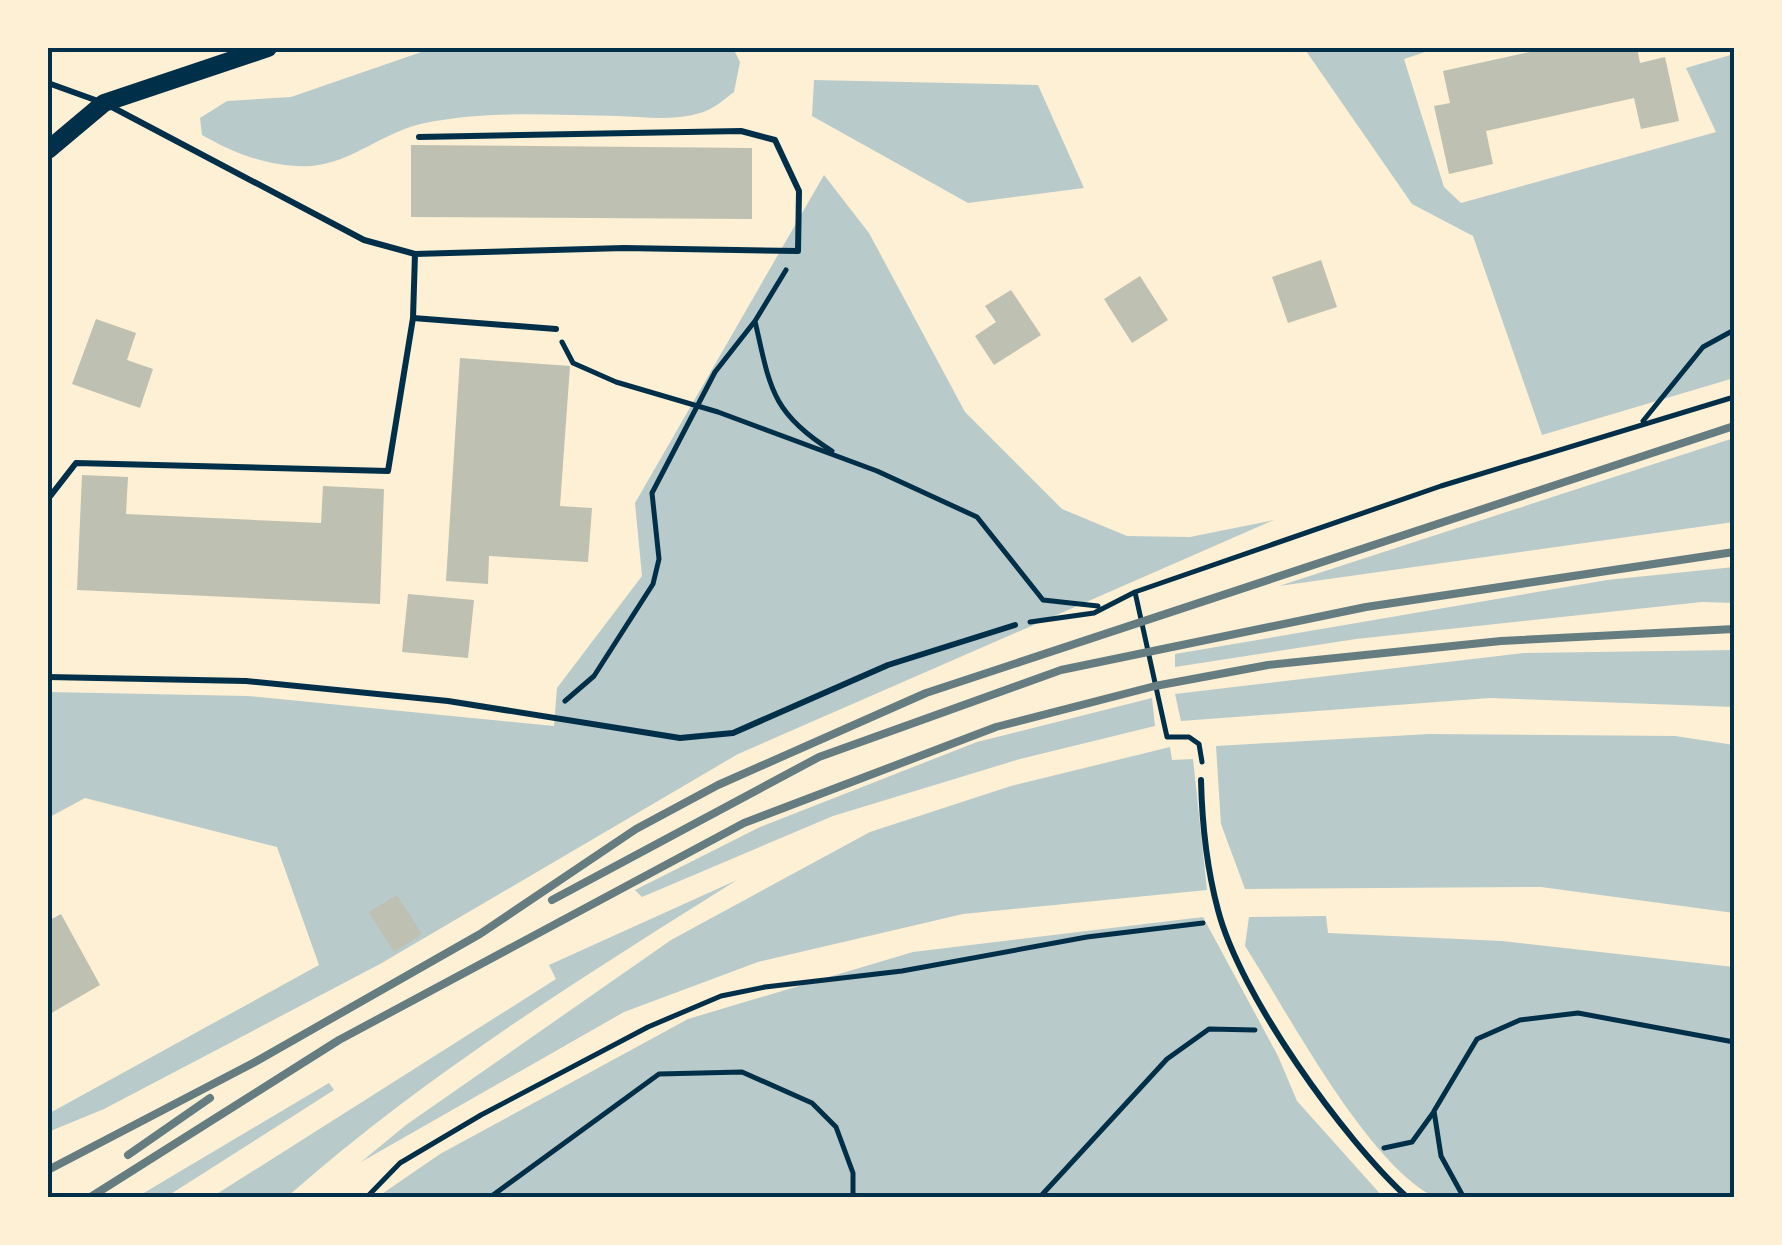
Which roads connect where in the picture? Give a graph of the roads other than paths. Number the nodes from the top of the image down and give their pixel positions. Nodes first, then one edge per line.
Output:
1 (268, 48) edge
2 (48, 84) edge
3 (104, 103) junction
4 (419, 137) dead end
5 (48, 150) edge
6 (415, 254) junction
7 (413, 318) junction
8 (556, 330) road end
9 (48, 499) edge
10 (1016, 624) road end
11 (48, 677) edge
12 (1201, 780) road end
13 (1408, 1198) edge

1 - 3 main road
2 - 3 lane
3 - 5 main road
3 - 6 lane
4 - 6 lane
6 - 7 lane
7 - 8 lane
7 - 9 lane
10 - 11 lane
12 - 13 lane

